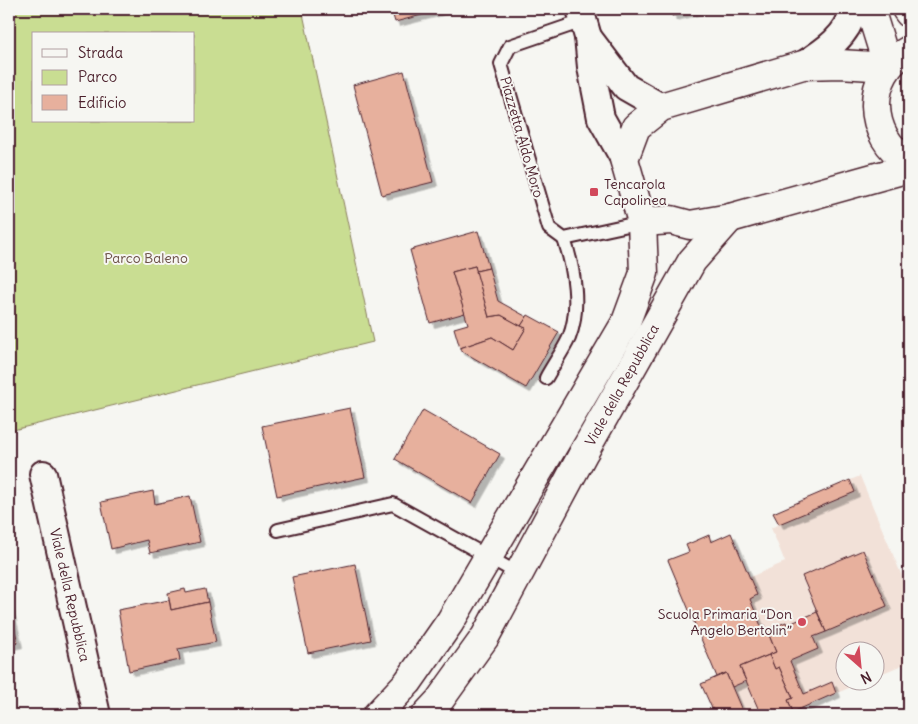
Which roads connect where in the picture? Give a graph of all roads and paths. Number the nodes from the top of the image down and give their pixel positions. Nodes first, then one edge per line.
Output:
1 (854, 9) edge
2 (870, 9) edge
3 (906, 9) edge
4 (909, 13) edge
5 (584, 22) edge
6 (909, 50) edge
7 (803, 65) junction
8 (888, 67) junction
9 (661, 107) junction
10 (624, 159) junction
11 (909, 161) edge
12 (909, 168) edge
13 (730, 218) junction
14 (642, 222) junction
15 (564, 239) junction
16 (546, 378) dead end
17 (43, 474) dead end
18 (278, 530) dead end
19 (488, 557) junction
20 (519, 574) junction
21 (97, 715) edge
22 (377, 715) edge
23 (426, 715) edge

1 - 7 street
2 - 8 street
3 - 4 street
5 - 9 street
5 - 10 street
5 - 15 lane, Piazzetta Aldo Moro
6 - 8 street
7 - 8 street
7 - 9 street
8 - 11 street
9 - 10 street
10 - 14 street
12 - 13 street
13 - 14 street
13 - 20 street, Viale della Repubblica
14 - 15 lane
14 - 19 street, Viale della Repubblica
15 - 16 lane, Piazzetta Aldo Moro
17 - 21 street, Viale della Repubblica
18 - 19 lane
19 - 20 lane
19 - 22 street, Viale della Repubblica
20 - 23 street, Viale della Repubblica

